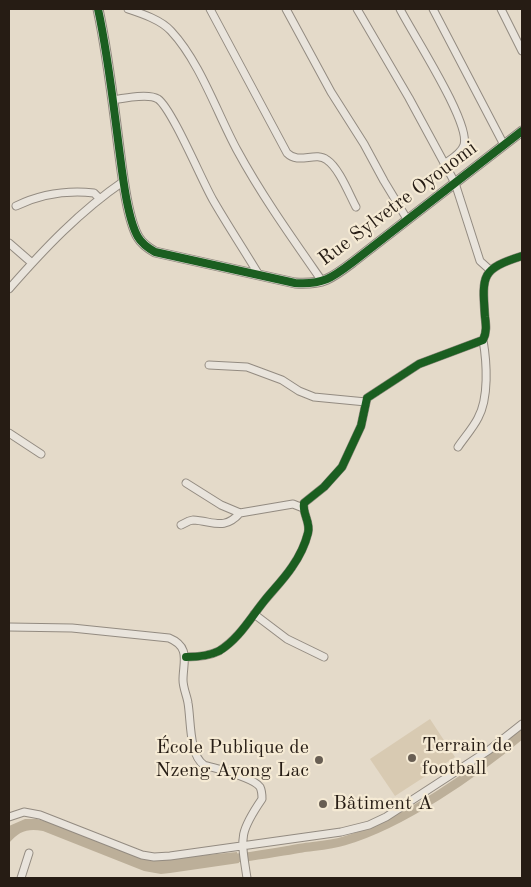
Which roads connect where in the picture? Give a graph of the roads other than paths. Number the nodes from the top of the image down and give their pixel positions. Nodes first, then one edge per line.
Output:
1 (100, 9) edge
2 (128, 9) edge
3 (210, 9) edge
4 (286, 9) edge
5 (357, 9) edge
6 (400, 9) edge
7 (433, 9) edge
8 (500, 9) edge
9 (522, 51) edge
10 (113, 100) junction
11 (522, 130) edge
12 (504, 145) junction
13 (444, 164) junction
14 (124, 180) junction
15 (455, 183) junction
16 (99, 198) junction
17 (16, 206) dead end
18 (356, 207) dead end
19 (407, 219) junction
20 (9, 244) edge
21 (522, 256) edge
22 (32, 262) junction
23 (490, 270) junction
24 (260, 276) junction
25 (322, 281) junction
26 (9, 289) edge
27 (483, 340) junction
28 (209, 365) dead end
29 (366, 402) junction
30 (9, 433) edge
31 (458, 447) dead end
32 (41, 454) dead end
33 (186, 483) dead end
34 (303, 508) junction
35 (240, 513) junction
36 (181, 525) dead end
37 (254, 614) junction
38 (9, 627) edge
39 (186, 657) junction
40 (324, 657) dead end
41 (522, 724) edge
42 (9, 817) edge
43 (242, 849) junction
44 (29, 853) dead end
45 (21, 878) edge
46 (247, 878) edge

1 - 10 street, Rue Sylvetre Oyouomi
2 - 25 street
3 - 18 street
4 - 19 street
5 - 13 street
6 - 13 street
7 - 12 street
8 - 9 street
10 - 14 street, Rue Sylvetre Oyouomi
10 - 24 street
11 - 12 street, Rue Sylvetre Oyouomi
12 - 15 street, Rue Sylvetre Oyouomi
13 - 15 street
14 - 16 street
14 - 24 street, Rue Sylvetre Oyouomi
15 - 19 street, Rue Sylvetre Oyouomi
15 - 23 street
16 - 17 street
16 - 22 street
19 - 25 street, Rue Sylvetre Oyouomi
20 - 22 street
21 - 23 street
22 - 26 street
23 - 27 street
24 - 25 street, Rue Sylvetre Oyouomi
27 - 29 street
27 - 31 street
28 - 29 street
29 - 34 street
30 - 32 street
33 - 35 street
34 - 35 street
34 - 37 street
35 - 36 street
37 - 39 street
37 - 40 street
38 - 39 street
39 - 43 street
41 - 43 street
42 - 43 street
43 - 46 street
44 - 45 street

